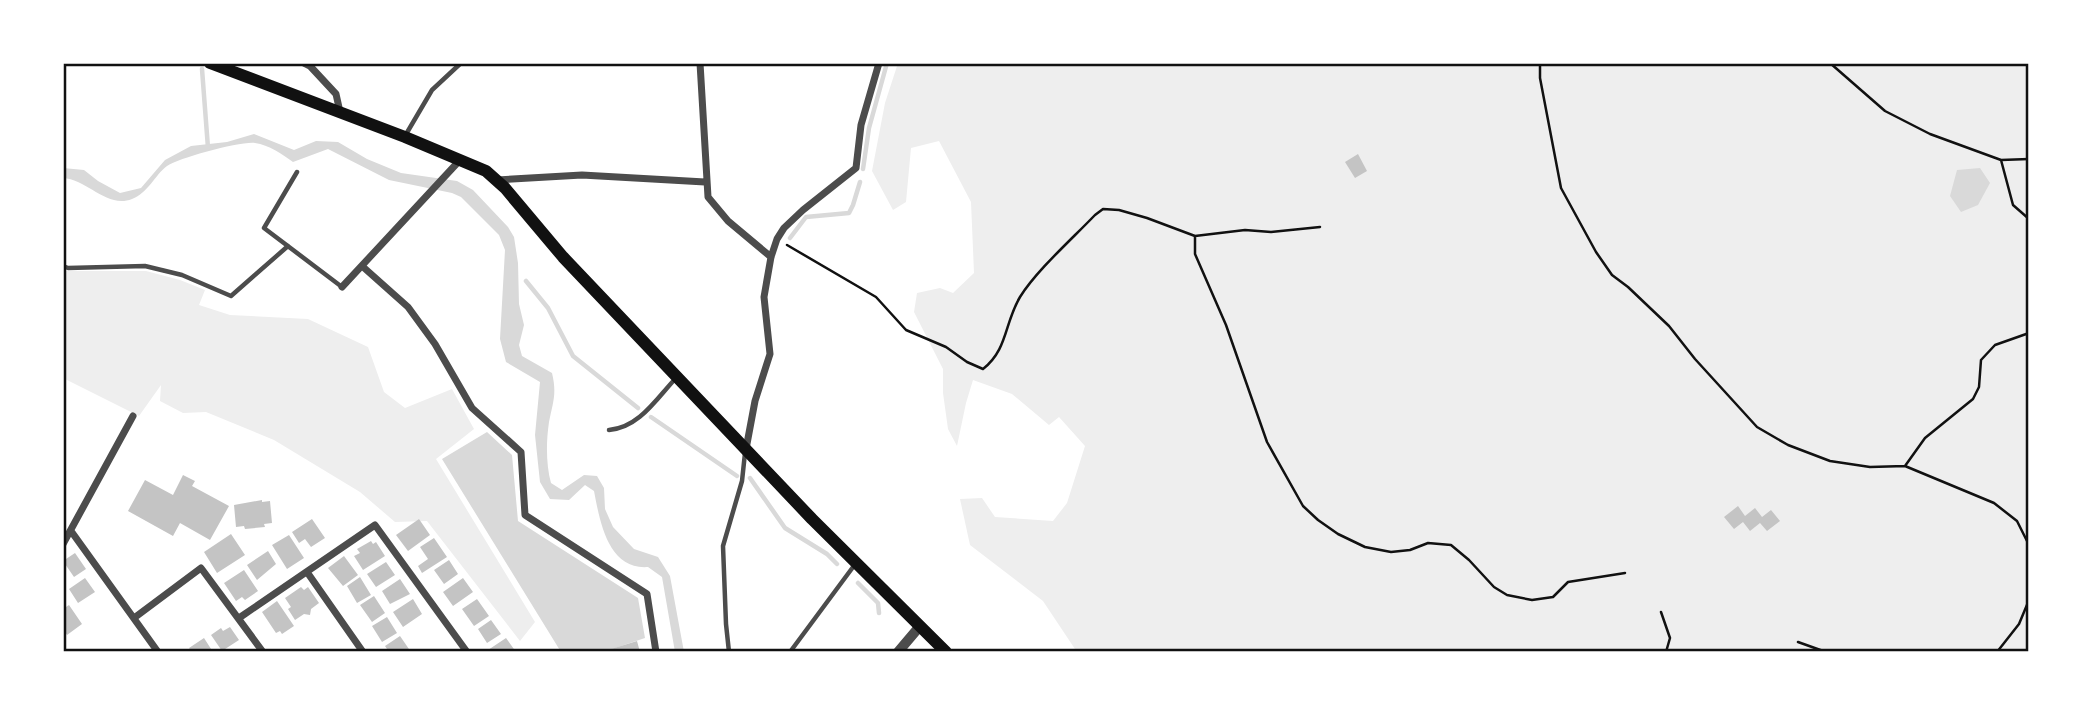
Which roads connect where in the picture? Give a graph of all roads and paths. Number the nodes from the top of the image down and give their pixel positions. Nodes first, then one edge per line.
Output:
1 (210, 63) edge
2 (461, 63) edge
3 (700, 63) edge
4 (878, 63) edge
5 (1540, 63) edge
6 (1830, 63) edge
7 (309, 64) edge
8 (340, 112) junction
9 (405, 137) junction
10 (460, 159) junction
11 (2029, 159) edge
12 (2001, 160) junction
13 (296, 172) dead end
14 (496, 180) junction
15 (705, 182) junction
16 (2029, 219) edge
17 (1320, 227) dead end
18 (1195, 236) junction
19 (777, 239) junction
20 (288, 246) junction
21 (771, 257) junction
22 (63, 266) edge
23 (362, 266) junction
24 (342, 287) joint
25 (2029, 332) edge
26 (677, 377) junction
27 (133, 416) dead end
28 (609, 430) dead end
29 (746, 449) junction
30 (1905, 466) junction
31 (71, 531) junction
32 (63, 544) edge
33 (2029, 545) edge
34 (856, 563) junction
35 (307, 572) junction
36 (1625, 573) dead end
37 (2029, 600) edge
38 (1661, 612) dead end
39 (134, 618) junction
40 (239, 618) junction
41 (920, 626) junction
42 (1798, 642) dead end
43 (158, 652) edge
44 (263, 652) edge
45 (363, 652) edge
46 (467, 652) edge
47 (656, 652) edge
48 (729, 652) edge
49 (790, 652) edge
50 (898, 652) edge
51 (946, 652) edge
52 (1665, 652) edge
53 (1826, 652) edge
54 (1997, 652) edge

1 - 8 main road
2 - 9 lane
3 - 15 street
4 - 19 street
5 - 30 path
6 - 12 path
7 - 8 street
8 - 9 main road
9 - 10 main road
10 - 14 main road
10 - 23 street
11 - 12 path
12 - 16 path
13 - 20 lane
14 - 15 street
14 - 26 main road
15 - 21 street
17 - 18 path
18 - 19 path
18 - 36 path
19 - 21 street
20 - 22 lane
20 - 24 lane
21 - 29 street
23 - 24 street
23 - 47 street
25 - 30 path
26 - 28 lane
26 - 29 main road
27 - 31 street
29 - 34 main road
29 - 48 lane
30 - 33 path
31 - 32 street
31 - 39 street
34 - 41 main road
34 - 49 lane
35 - 40 street
35 - 45 street
35 - 46 street
37 - 54 path
38 - 52 path
39 - 40 street
39 - 43 street
40 - 44 street
41 - 50 street
41 - 51 main road
42 - 53 path

